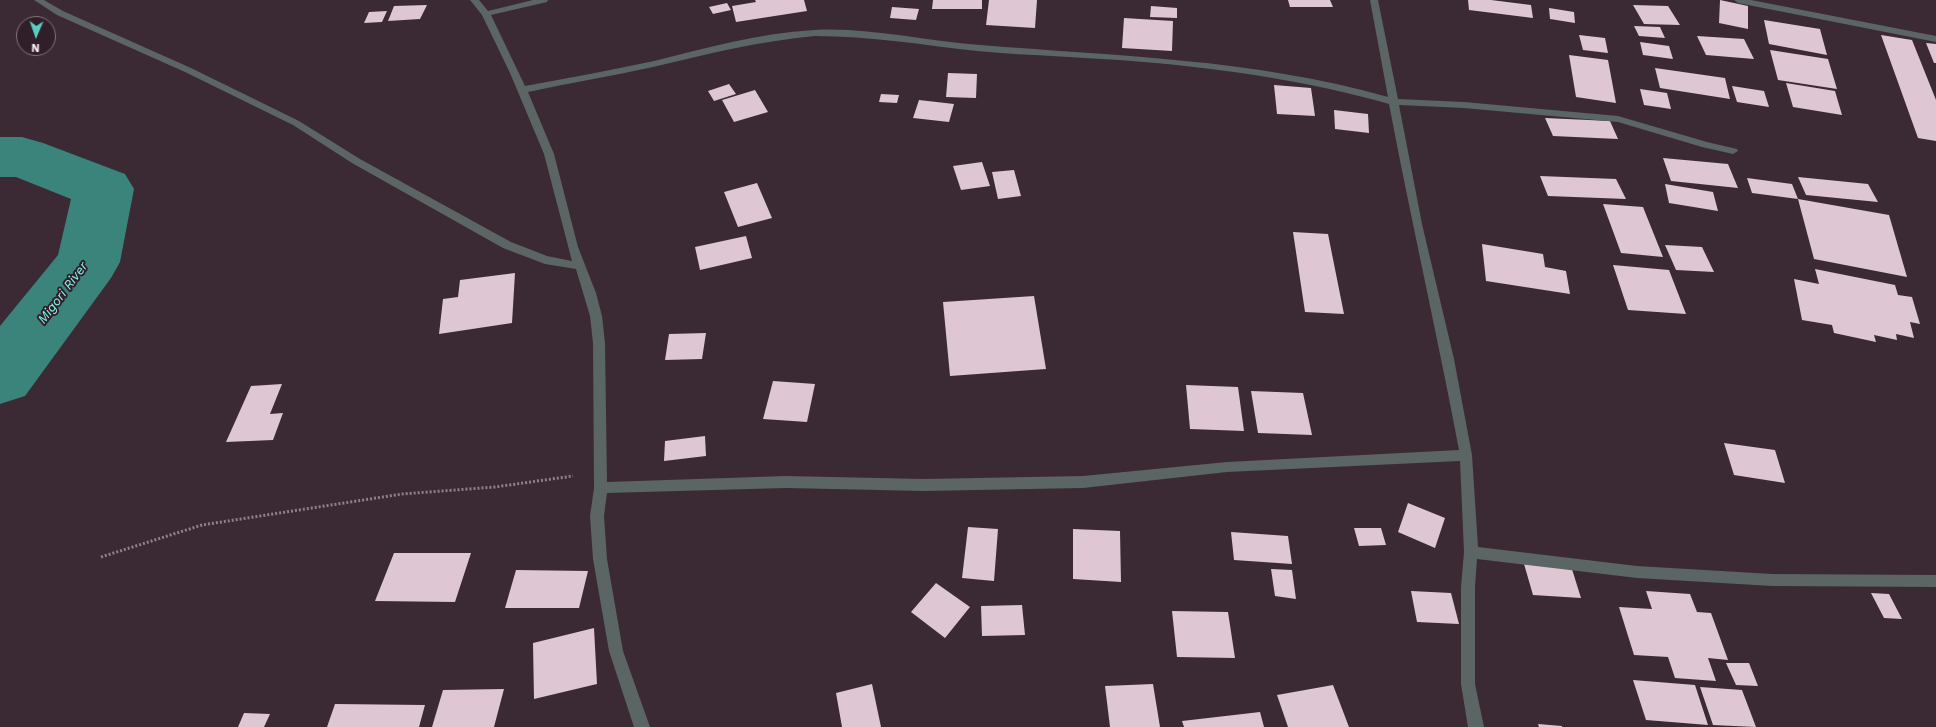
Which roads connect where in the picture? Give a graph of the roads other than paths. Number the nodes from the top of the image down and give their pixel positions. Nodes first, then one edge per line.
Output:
1 (38, 0) edge
2 (474, 0) edge
3 (544, 0) edge
4 (1374, 0) edge
5 (1738, 0) edge
6 (486, 14) junction
7 (1936, 39) edge
8 (522, 90) junction
9 (1394, 102) junction
10 (1733, 151) dead end
11 (580, 266) junction
12 (1466, 455) junction
13 (601, 488) junction
14 (1471, 552) junction
15 (1936, 582) edge
16 (642, 727) edge
17 (1476, 727) edge

1 - 11 street
2 - 6 street
3 - 6 street
4 - 9 street
5 - 7 street
6 - 8 street
8 - 9 street
8 - 11 street
9 - 10 street
9 - 12 street
11 - 13 street
12 - 13 street
12 - 14 street
13 - 16 street
14 - 15 street
14 - 17 street

